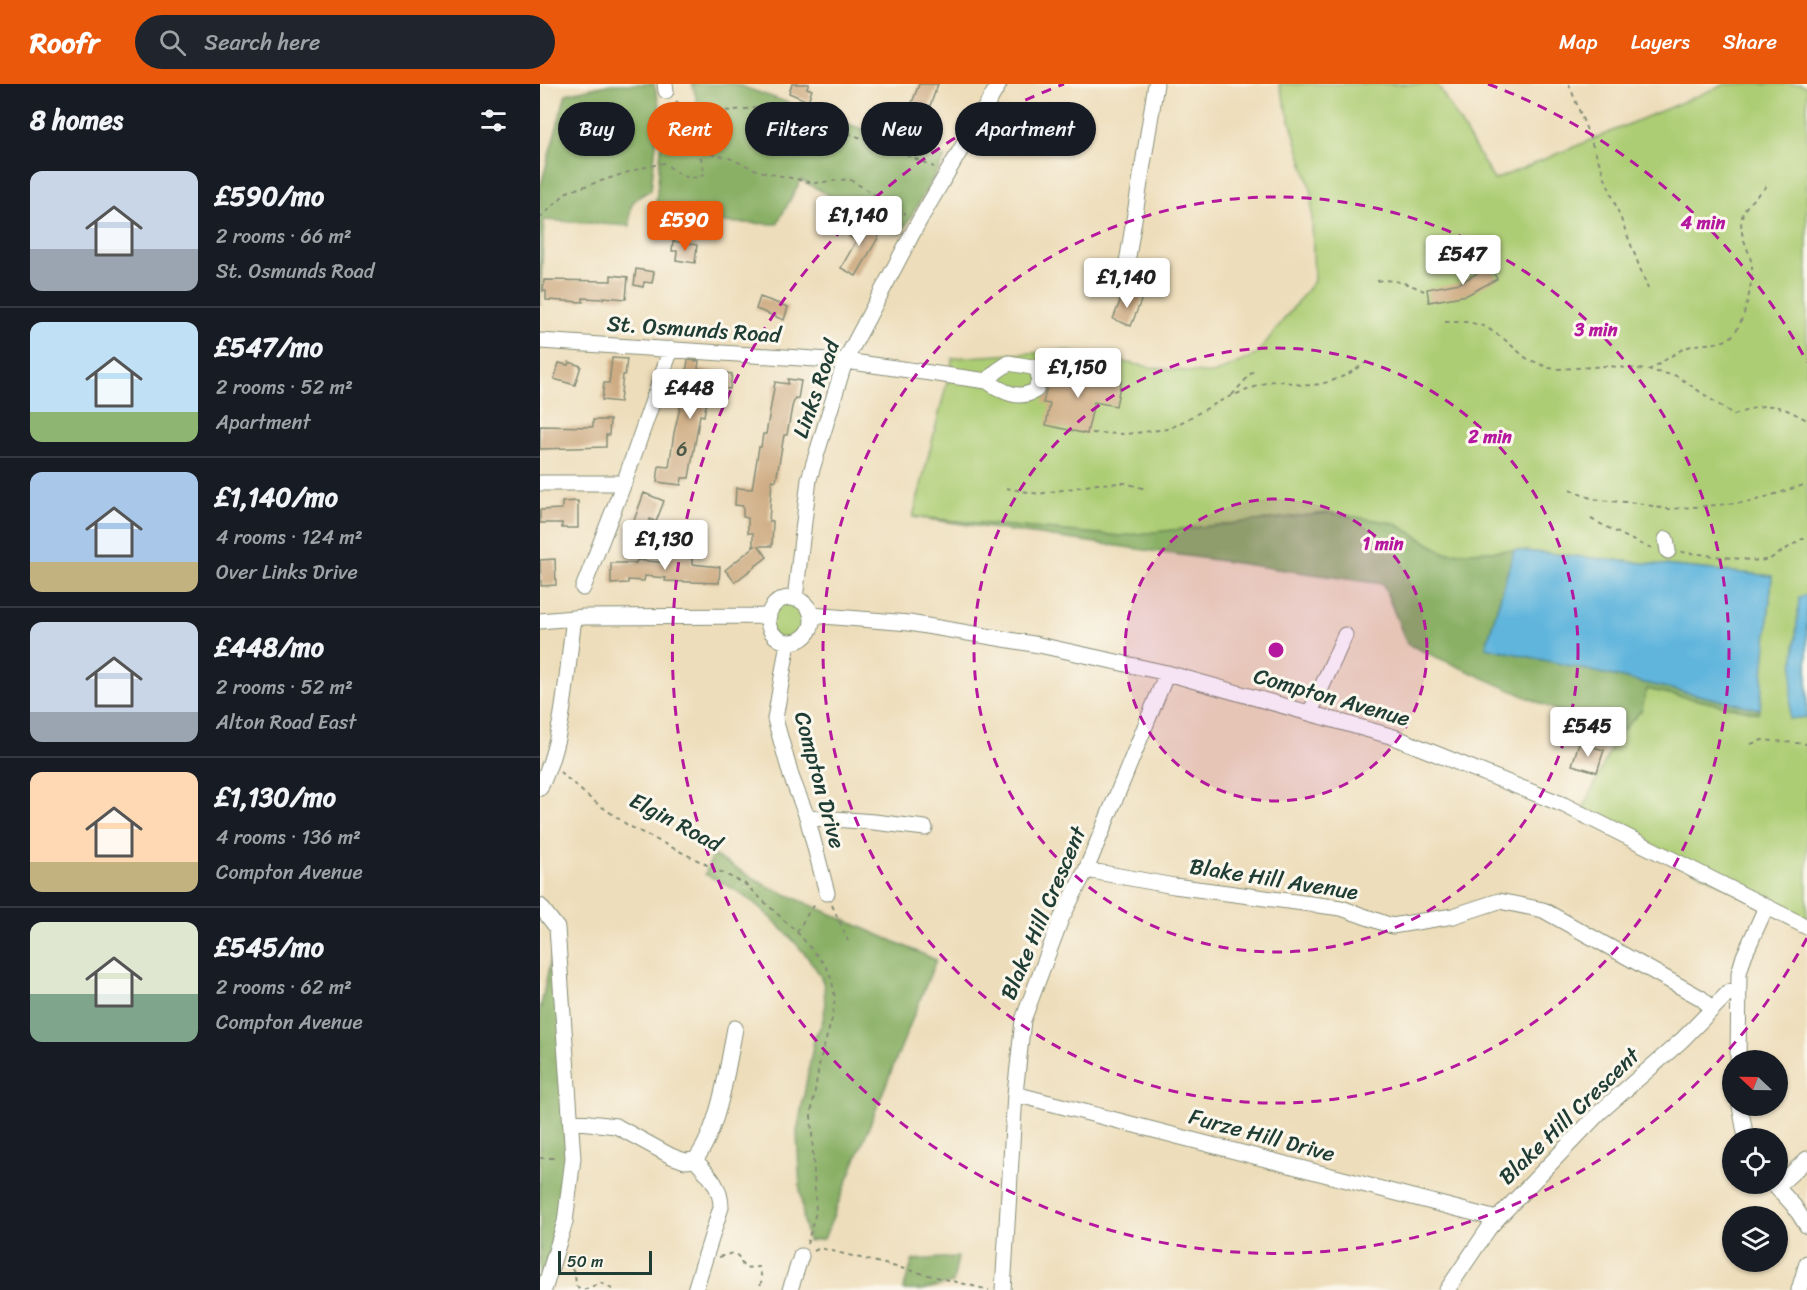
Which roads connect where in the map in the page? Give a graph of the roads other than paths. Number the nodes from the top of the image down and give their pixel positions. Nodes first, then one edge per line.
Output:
1 (999, 84) edge
2 (1156, 84) edge
3 (1127, 263) dead end
4 (540, 341) edge
5 (671, 349) junction
6 (845, 361) junction
7 (987, 381) dead end
8 (540, 483) edge
9 (624, 483) junction
10 (583, 588) dead end
11 (795, 599) junction
12 (811, 615) junction
13 (769, 616) junction
14 (574, 618) junction
15 (540, 621) edge
16 (1345, 635) dead end
17 (788, 642) junction
18 (1167, 673) junction
19 (1310, 713) junction
20 (545, 766) edge
21 (540, 788) edge
22 (807, 817) junction
23 (925, 828) dead end
24 (1086, 870) junction
25 (827, 893) road end
26 (540, 906) edge
27 (1766, 907) junction
28 (1807, 927) edge
29 (1737, 990) junction
30 (1712, 1008) junction
31 (735, 1028) dead end
32 (1738, 1050) edge
33 (1015, 1094) junction
34 (571, 1121) junction
35 (1807, 1159) edge
36 (695, 1160) junction
37 (1788, 1175) edge
38 (1784, 1194) edge
39 (1497, 1219) junction
40 (1807, 1227) edge
41 (801, 1256) road end
42 (1807, 1263) edge
43 (544, 1290) edge
44 (695, 1290) edge
45 (790, 1290) edge
46 (1003, 1290) edge
47 (1447, 1290) edge
48 (1799, 1290) edge

1 - 6 street, Links Road
2 - 3 street
4 - 5 street, St. Osmunds Road
5 - 6 street, St. Osmunds Road
5 - 9 street
6 - 7 street, St. Osmunds Road
6 - 11 street, Links Road
8 - 9 street
9 - 10 street
11 - 12 street
11 - 13 street
12 - 17 street
12 - 18 street, Compton Avenue
13 - 14 street
13 - 17 street
14 - 15 street
14 - 20 street
16 - 19 street
17 - 22 street, Compton Drive
18 - 19 street, Compton Avenue
18 - 24 street, Blake Hill Crescent
19 - 27 street, Compton Avenue
20 - 21 street
22 - 23 street
22 - 25 street, Compton Drive
24 - 30 street, Blake Hill Avenue
24 - 33 street, Blake Hill Crescent
26 - 34 street
27 - 28 street, Compton Avenue
27 - 29 street
29 - 30 street, Blake Hill Crescent
29 - 32 street
30 - 39 street, Blake Hill Crescent
31 - 36 street
33 - 39 street, Furze Hill Drive
33 - 46 street, Blake Hill Crescent
34 - 36 street
34 - 43 street
35 - 37 street
36 - 44 street
38 - 40 street
39 - 47 street, Blake Hill Crescent
41 - 45 street
42 - 48 street

